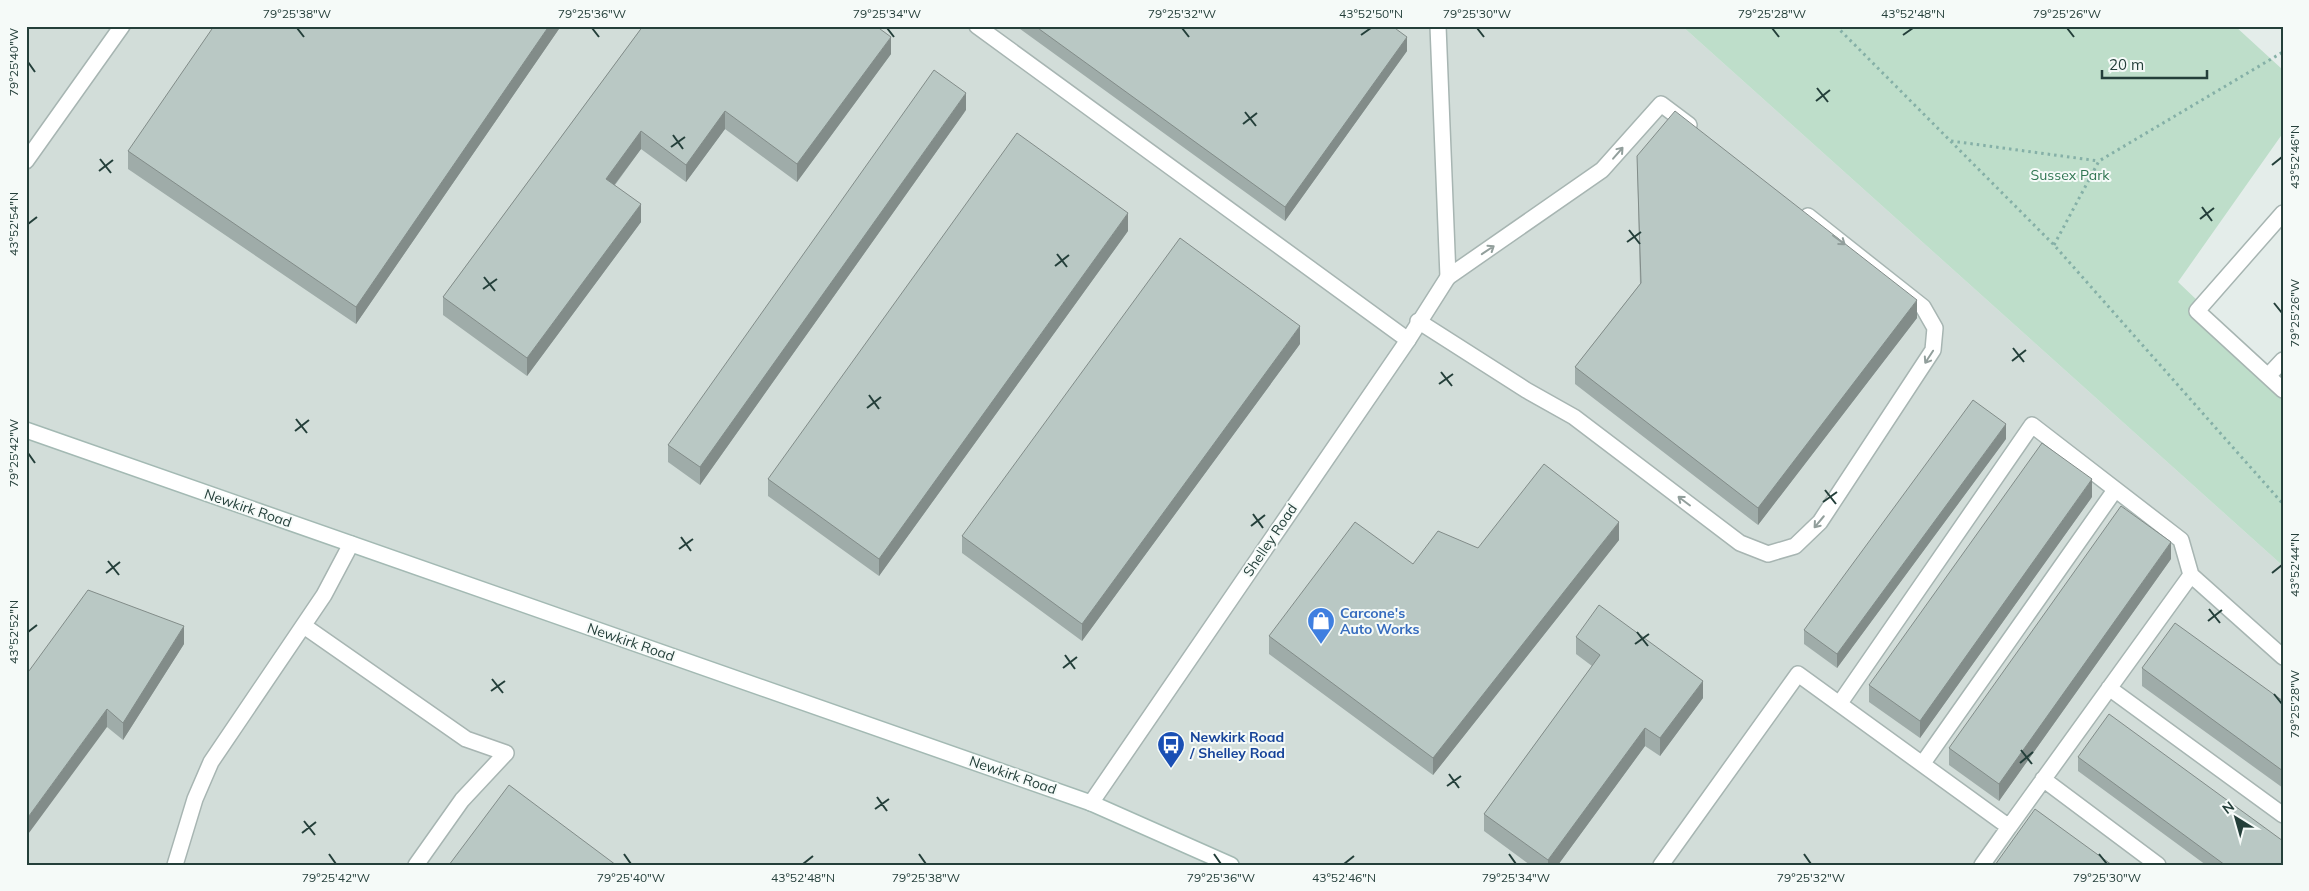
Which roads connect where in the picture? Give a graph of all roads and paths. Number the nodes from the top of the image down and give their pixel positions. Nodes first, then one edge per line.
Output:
1 (122, 26) edge
2 (977, 26) edge
3 (1438, 26) edge
4 (1836, 26) edge
5 (2283, 52) edge
6 (1701, 134) edge
7 (1950, 141) junction
8 (2099, 161) junction
9 (26, 162) edge
10 (1795, 206) edge
11 (2283, 213) edge
12 (2054, 245) junction
13 (1448, 277) junction
14 (1418, 321) junction
15 (1408, 340) junction
16 (2283, 360) edge
17 (2268, 376) junction
18 (2283, 390) edge
19 (26, 430) edge
20 (2115, 490) junction
21 (2283, 504) edge
22 (351, 544) junction
23 (2191, 575) junction
24 (304, 626) junction
25 (2282, 655) edge
26 (2109, 688) junction
27 (1840, 703) junction
28 (1923, 763) junction
29 (2043, 779) junction
30 (1091, 803) junction
31 (2283, 815) edge
32 (2009, 826) junction
33 (176, 865) edge
34 (416, 865) edge
35 (1231, 865) edge
36 (1661, 865) edge
37 (1982, 865) edge
38 (2158, 865) edge

1 - 9 street
2 - 15 street
3 - 13 street
4 - 7 path
5 - 8 path
13 -> 6 street
7 - 8 path
7 - 12 path
8 - 12 path
10 -> 14 street
11 - 17 street
12 - 21 path
13 - 14 street, Shelley Road
14 - 15 street, Shelley Road
15 - 30 street, Shelley Road
16 - 17 street
17 - 18 street
19 - 22 street, Newkirk Road
20 - 23 street
20 - 27 street
20 - 28 street
22 - 24 street
22 - 30 street, Newkirk Road
23 - 25 street
23 - 26 street
24 - 33 street
24 - 34 street
26 - 29 street
26 - 31 street
27 - 28 street
27 - 36 street
28 - 32 street
29 - 32 street
29 - 38 street
30 - 35 street, Newkirk Road
32 - 37 street

